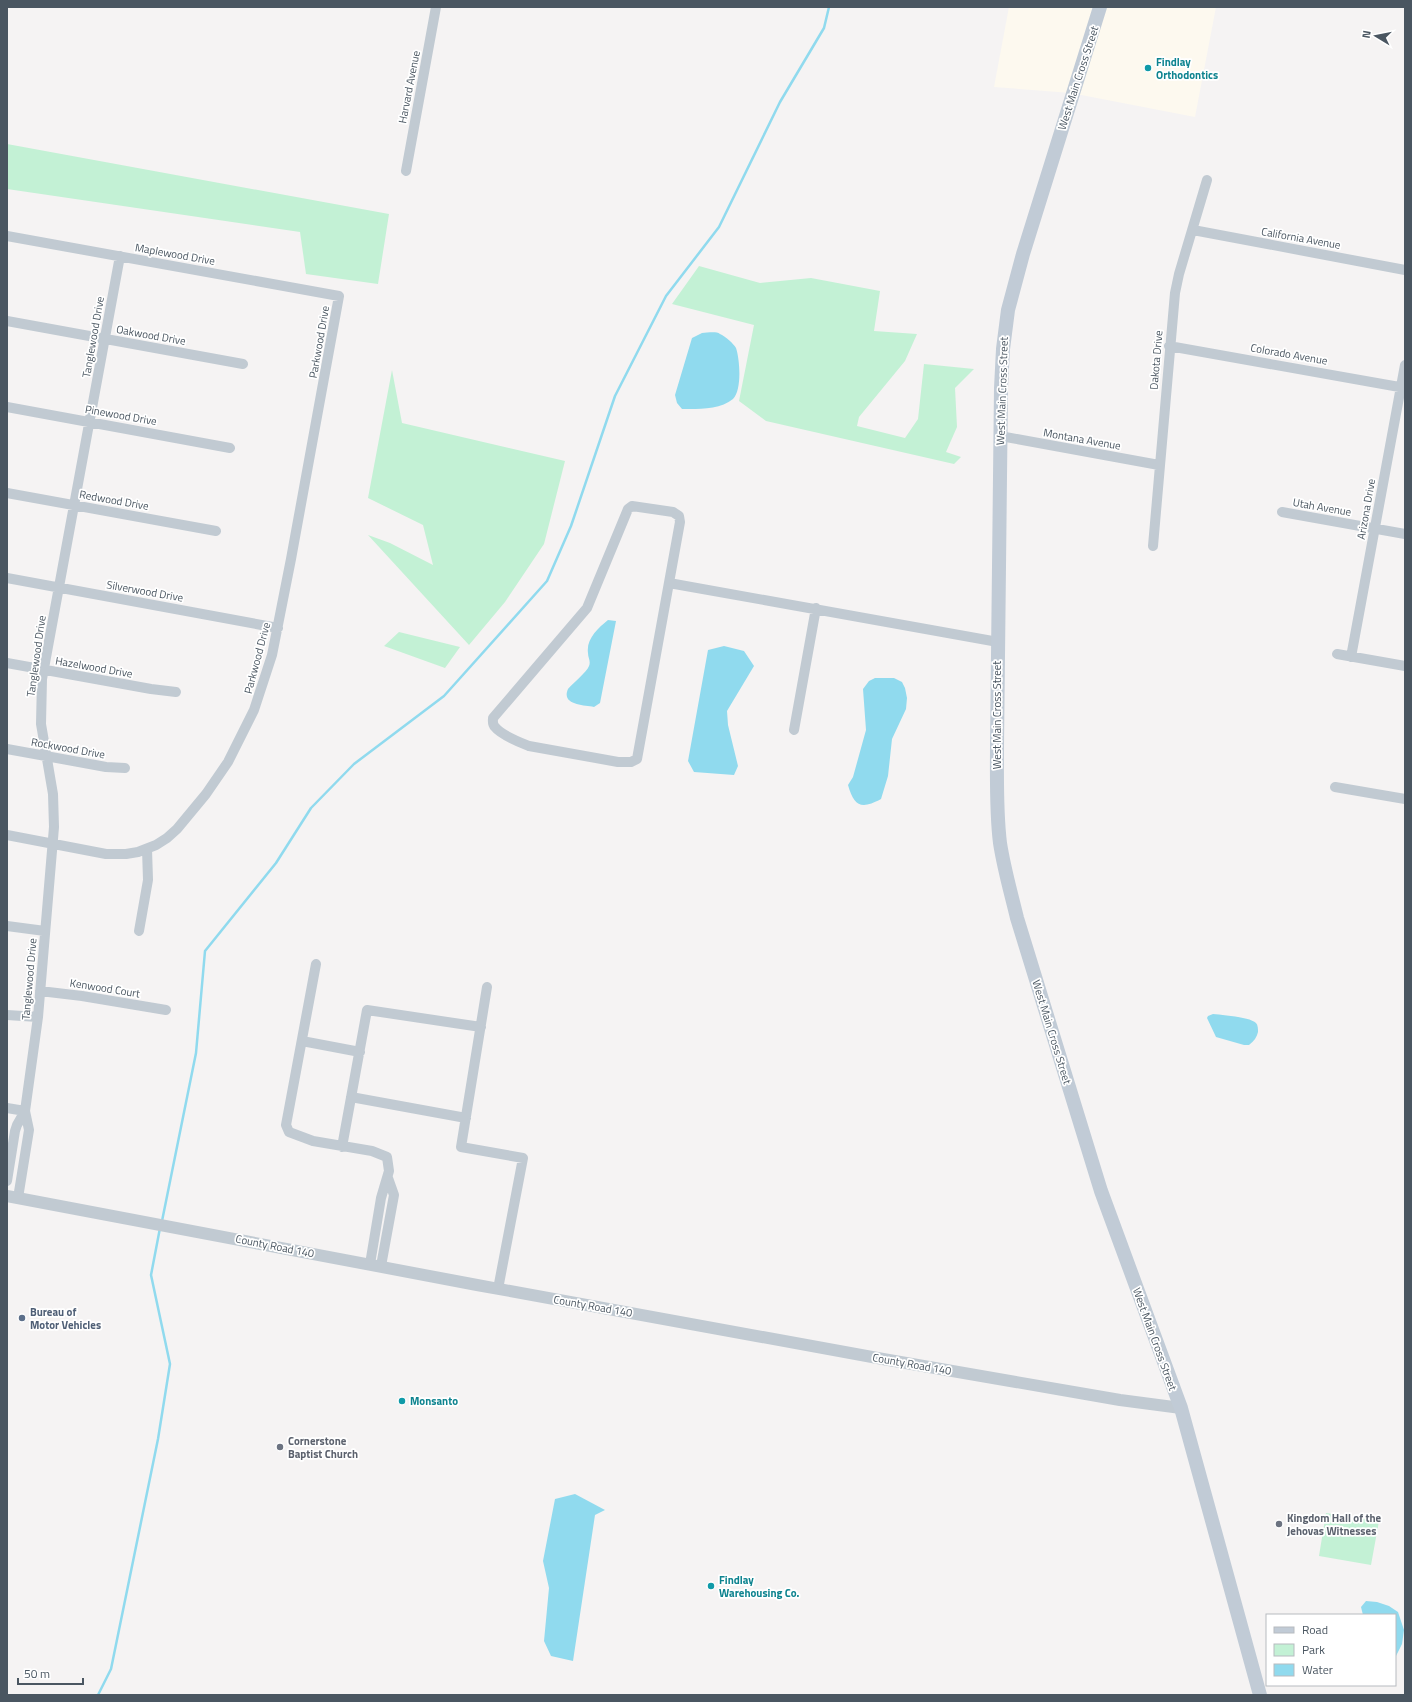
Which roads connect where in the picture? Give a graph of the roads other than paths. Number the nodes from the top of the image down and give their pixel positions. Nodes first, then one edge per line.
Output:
1 (436, 7) edge
2 (1100, 7) edge
3 (406, 171) dead end
4 (1207, 180) dead end
5 (1193, 230) junction
6 (7, 236) edge
7 (120, 256) junction
8 (1405, 270) edge
9 (339, 296) joint
10 (7, 321) edge
11 (105, 339) junction
12 (1169, 346) junction
13 (243, 364) dead end
14 (1405, 365) edge
15 (1403, 387) edge
16 (7, 407) edge
17 (90, 422) junction
18 (1000, 436) junction
19 (230, 448) dead end
20 (1159, 465) junction
21 (7, 493) edge
22 (74, 505) junction
23 (1282, 512) dead end
24 (1375, 528) junction
25 (216, 531) dead end
26 (1405, 534) edge
27 (1153, 546) dead end
28 (7, 578) edge
29 (669, 583) junction
30 (59, 588) junction
31 (816, 608) junction
32 (278, 628) junction
33 (998, 642) junction
34 (1337, 654) dead end
35 (1351, 657) junction
36 (7, 663) edge
37 (1405, 666) edge
38 (44, 670) junction
39 (176, 692) dead end
40 (794, 730) dead end
41 (7, 749) edge
42 (46, 757) junction
43 (125, 768) dead end
44 (1334, 787) dead end
45 (1405, 799) edge
46 (7, 835) edge
47 (53, 844) junction
48 (147, 849) junction
49 (7, 926) edge
50 (45, 931) junction
51 (139, 931) dead end
52 (316, 964) dead end
53 (487, 987) dead end
54 (40, 991) junction
55 (166, 1010) dead end
56 (7, 1015) edge
57 (38, 1017) junction
58 (481, 1027) junction
59 (302, 1042) junction
60 (360, 1052) junction
61 (351, 1097) junction
62 (7, 1108) edge
63 (25, 1111) junction
64 (466, 1118) junction
65 (342, 1147) junction
66 (7, 1180) edge
67 (12, 1197) edge
68 (375, 1265) junction
69 (498, 1288) junction
70 (1181, 1408) junction
71 (1260, 1695) edge

1 - 3 street, Harvard Avenue
2 - 18 main road, West Main Cross Street
4 - 5 street, Dakota Drive
5 - 8 street, California Avenue
5 - 12 street, Dakota Drive
6 - 7 street, Maplewood Drive
7 - 9 street, Maplewood Drive
7 - 11 street, Tanglewood Drive
9 - 32 street, Parkwood Drive
10 - 11 street, Oakwood Drive
11 - 13 street, Oakwood Drive
11 - 17 street, Tanglewood Drive
12 - 15 street, Colorado Avenue
12 - 20 street, Dakota Drive
14 - 15 street, Arizona Drive
15 - 24 street, Arizona Drive
16 - 17 street, Pinewood Drive
17 - 19 street, Pinewood Drive
17 - 22 street, Tanglewood Drive
18 - 20 street, Montana Avenue
18 - 33 main road, West Main Cross Street
20 - 27 street, Dakota Drive
21 - 22 street, Redwood Drive
22 - 25 street, Redwood Drive
22 - 30 street, Tanglewood Drive
23 - 24 street, Utah Avenue
24 - 26 street, Utah Avenue
24 - 35 street, Arizona Drive
28 - 30 street, Silverwood Drive
29 - 29 street
29 - 31 street
30 - 32 street, Silverwood Drive
30 - 38 street, Tanglewood Drive
31 - 33 street
31 - 40 street
32 - 48 street, Parkwood Drive
33 - 70 main road, West Main Cross Street
34 - 35 street
35 - 37 street
36 - 38 street, Hazelwood Drive
38 - 39 street, Hazelwood Drive
38 - 42 street, Tanglewood Drive
41 - 42 street, Rockwood Drive
42 - 43 street, Rockwood Drive
42 - 47 street, Tanglewood Drive
44 - 45 street
46 - 47 street, Parkwood Drive
47 - 48 street, Parkwood Drive
47 - 50 street, Tanglewood Drive
48 - 51 street
49 - 50 street
50 - 54 street, Tanglewood Drive
52 - 59 street
53 - 58 street
54 - 55 street, Kenwood Court
54 - 57 street, Tanglewood Drive
56 - 57 street
57 - 63 street, Tanglewood Drive
58 - 60 street
58 - 64 street
59 - 60 street
59 - 65 street
60 - 61 street
61 - 64 street
61 - 65 street
62 - 63 street
63 - 66 street, Tanglewood Drive
63 - 67 street, Tanglewood Drive
64 - 69 street
65 - 68 street
67 - 68 street, County Road 140
68 - 69 street, County Road 140
69 - 70 street, County Road 140
70 - 71 main road, West Main Cross Street

